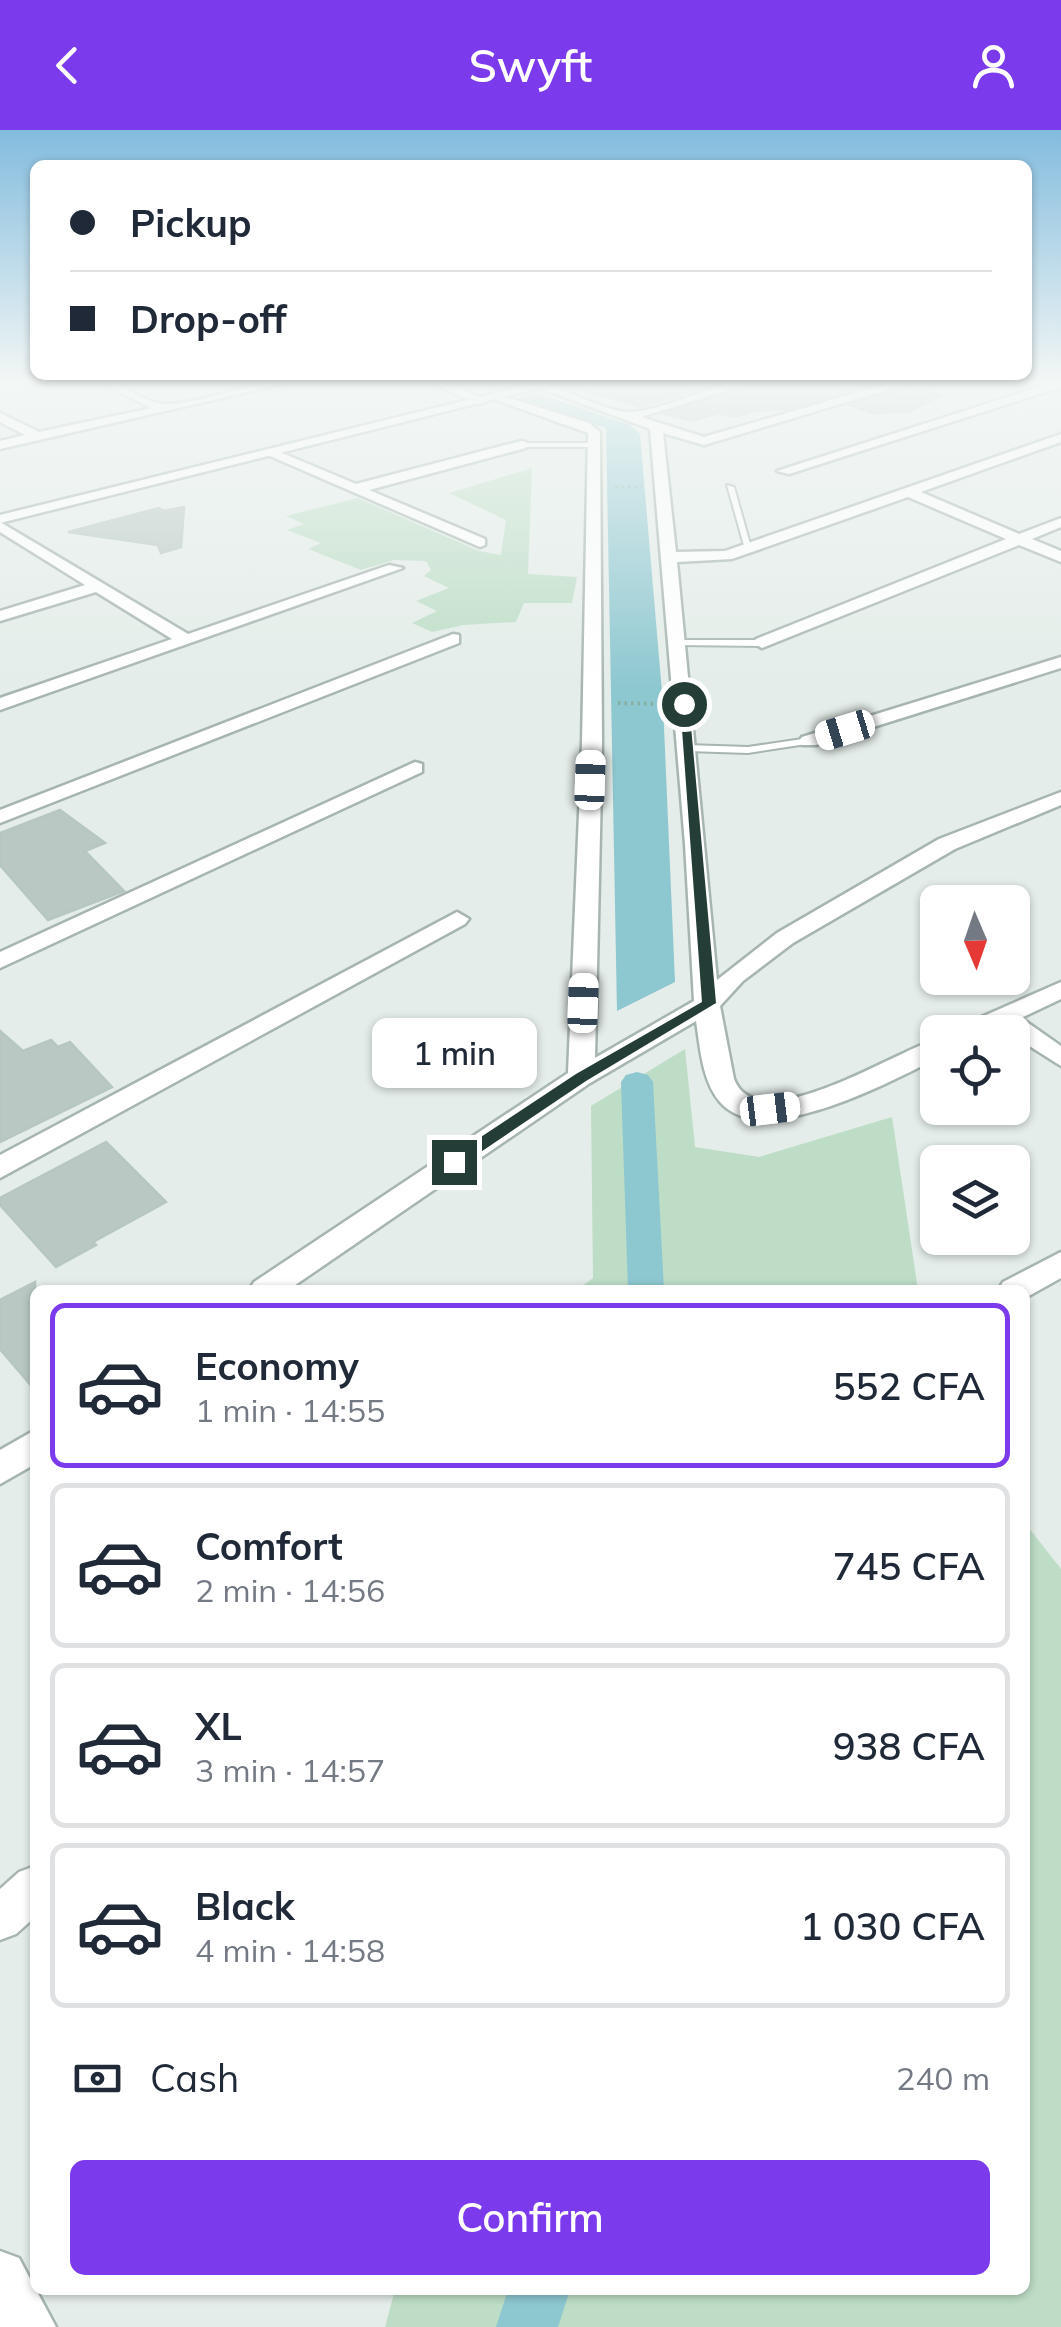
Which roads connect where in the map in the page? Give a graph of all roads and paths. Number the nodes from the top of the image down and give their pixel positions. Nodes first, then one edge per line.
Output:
1 (83, 483) edge
2 (156, 483) edge
3 (340, 483) edge
4 (380, 483) edge
5 (594, 483) edge
6 (661, 483) edge
7 (935, 483) edge
8 (607, 487) dead end
9 (730, 487) dead end
10 (646, 488) dead end
11 (355, 489) junction
12 (908, 492) junction
13 (0, 503) edge
14 (1061, 522) edge
15 (0, 523) edge
16 (21, 538) junction
17 (1018, 539) junction
18 (480, 542) dead end
19 (0, 543) edge
20 (749, 549) junction
21 (668, 557) junction
22 (1061, 558) edge
23 (396, 568) dead end
24 (98, 586) junction
25 (0, 616) edge
26 (453, 639) dead end
27 (186, 640) junction
28 (680, 643) junction
29 (762, 643) joint
30 (1061, 662) edge
31 (614, 703) dead end
32 (0, 704) edge
33 (663, 704) dead end
34 (809, 741) joint
35 (687, 748) junction
36 (414, 768) dead end
37 (1061, 798) edge
38 (0, 818) edge
39 (457, 919) dead end
40 (0, 961) edge
41 (1061, 990) edge
42 (709, 1003) junction
43 (1008, 1015) edge
44 (1030, 1036) edge
45 (920, 1056) edge
46 (1061, 1058) edge
47 (581, 1077) junction
48 (0, 1168) edge
49 (1061, 1264) edge
50 (272, 1285) edge
51 (1023, 1285) edge
52 (30, 1448) edge
53 (0, 1469) edge
54 (30, 1892) edge
55 (0, 1918) edge
56 (0, 2277) edge
57 (29, 2327) edge

1 - 13 street
2 - 15 street
3 - 11 street
4 - 11 street
5 - 47 street
6 - 21 street
7 - 12 street
8 - 10 path
9 - 20 lane
11 - 18 street
12 - 17 street
12 - 20 street
14 - 17 street
15 - 16 street
16 - 19 street
16 - 24 street
17 - 22 street
17 - 29 street
20 - 21 street
21 - 28 street
23 - 27 street
24 - 25 street
24 - 27 street
26 - 38 street
27 - 32 street
28 - 29 lane
28 - 35 street
30 - 34 street
31 - 33 path
34 - 35 lane
35 - 42 street
36 - 40 street
37 - 42 street
39 - 48 street
41 - 43 street
42 - 45 street
42 - 47 street
44 - 46 street
47 - 50 street
49 - 51 street
52 - 53 street
54 - 55 street
56 - 57 street

